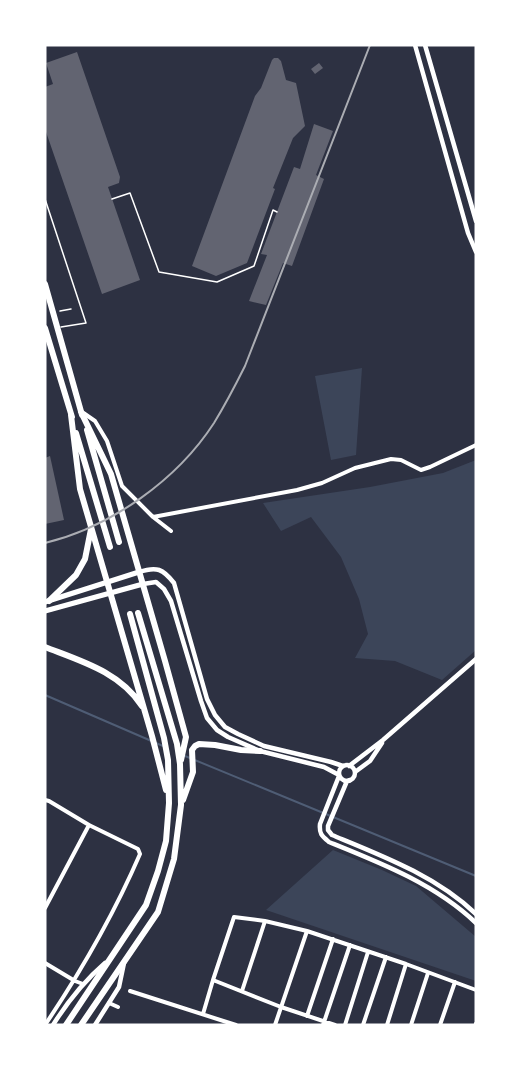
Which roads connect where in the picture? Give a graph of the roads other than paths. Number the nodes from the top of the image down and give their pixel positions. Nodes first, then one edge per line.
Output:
1 (415, 45) edge
2 (425, 45) edge
3 (461, 171) junction
4 (451, 174) junction
5 (45, 199) edge
6 (476, 221) edge
7 (476, 252) edge
8 (45, 284) edge
9 (57, 327) junction
10 (46, 330) edge
11 (81, 412) junction
12 (71, 415) junction
13 (476, 445) edge
14 (153, 517) junction
15 (91, 527) junction
16 (171, 531) dead end
17 (118, 542) dead end
18 (110, 547) dead end
19 (139, 572) junction
20 (107, 581) junction
21 (143, 584) junction
22 (110, 593) junction
23 (47, 601) edge
24 (45, 611) edge
25 (138, 613) dead end
26 (130, 614) dead end
27 (45, 647) edge
28 (476, 659) edge
29 (145, 711) junction
30 (383, 740) junction
31 (180, 746) junction
32 (260, 751) junction
33 (343, 766) junction
34 (349, 766) junction
35 (355, 772) junction
36 (339, 775) junction
37 (350, 780) junction
38 (45, 800) edge
39 (169, 803) junction
40 (181, 805) junction
41 (89, 825) junction
42 (45, 908) edge
43 (476, 914) edge
44 (265, 921) junction
45 (476, 923) edge
46 (307, 931) junction
47 (333, 939) junction
48 (350, 945) junction
49 (368, 951) junction
50 (386, 957) junction
51 (109, 959) junction
52 (45, 963) edge
53 (124, 963) junction
54 (406, 964) junction
55 (428, 973) junction
56 (213, 980) junction
57 (75, 981) junction
58 (455, 982) junction
59 (83, 984) junction
60 (476, 990) edge
61 (130, 991) dead end
62 (242, 991) junction
63 (109, 1003) junction
64 (118, 1007) dead end
65 (281, 1008) junction
66 (203, 1014) junction
67 (307, 1016) junction
68 (324, 1023) edge
69 (45, 1025) edge
70 (53, 1025) edge
71 (66, 1025) edge
72 (81, 1025) edge
73 (95, 1025) edge
74 (236, 1025) edge
75 (275, 1025) edge
76 (335, 1025) edge
77 (345, 1025) edge
78 (363, 1025) edge
79 (387, 1025) edge
80 (411, 1025) edge
81 (440, 1025) edge

1 - 4 street
2 - 3 street
3 - 4 street
3 - 6 street
4 - 7 street
5 - 9 lane
8 - 9 main road
9 - 11 main road
10 - 12 main road
11 - 14 street
11 - 17 main road
11 - 19 main road
12 - 15 main road
12 - 18 main road
13 - 14 street
14 - 16 street
15 - 20 main road
15 - 23 main road
19 - 20 main road
19 - 21 main road
19 - 33 street
20 - 22 main road
20 - 23 main road
21 - 22 main road
21 - 31 main road
21 - 32 street
22 - 24 main road
22 - 29 main road
25 - 31 main road
26 - 39 main road
27 - 29 main road
28 - 30 street
29 - 39 main road
30 - 34 street
30 - 35 street
31 - 40 main road
32 - 36 street
32 - 40 main road
33 - 34 street
33 - 36 street
34 - 35 street
35 - 37 street
36 - 37 street
36 - 45 street
37 - 43 street
38 - 41 street
39 - 51 main road
40 - 53 main road
41 - 42 street
41 - 57 street
44 - 46 street
44 - 56 street
44 - 62 street
46 - 47 street
46 - 65 street
47 - 48 street
47 - 67 street
48 - 49 street
48 - 68 street
49 - 50 street
49 - 77 street
50 - 54 street
50 - 78 street
51 - 59 street
51 - 71 main road
52 - 57 street
53 - 63 street
53 - 72 main road
54 - 55 street
54 - 79 street
55 - 58 street
55 - 80 street
56 - 62 street
56 - 66 street
57 - 59 street
57 - 69 street
58 - 60 street
58 - 81 street
59 - 70 street
61 - 66 street
62 - 65 street
63 - 64 street
63 - 73 street
65 - 67 street
65 - 75 street
66 - 74 street
67 - 68 street
68 - 76 street

